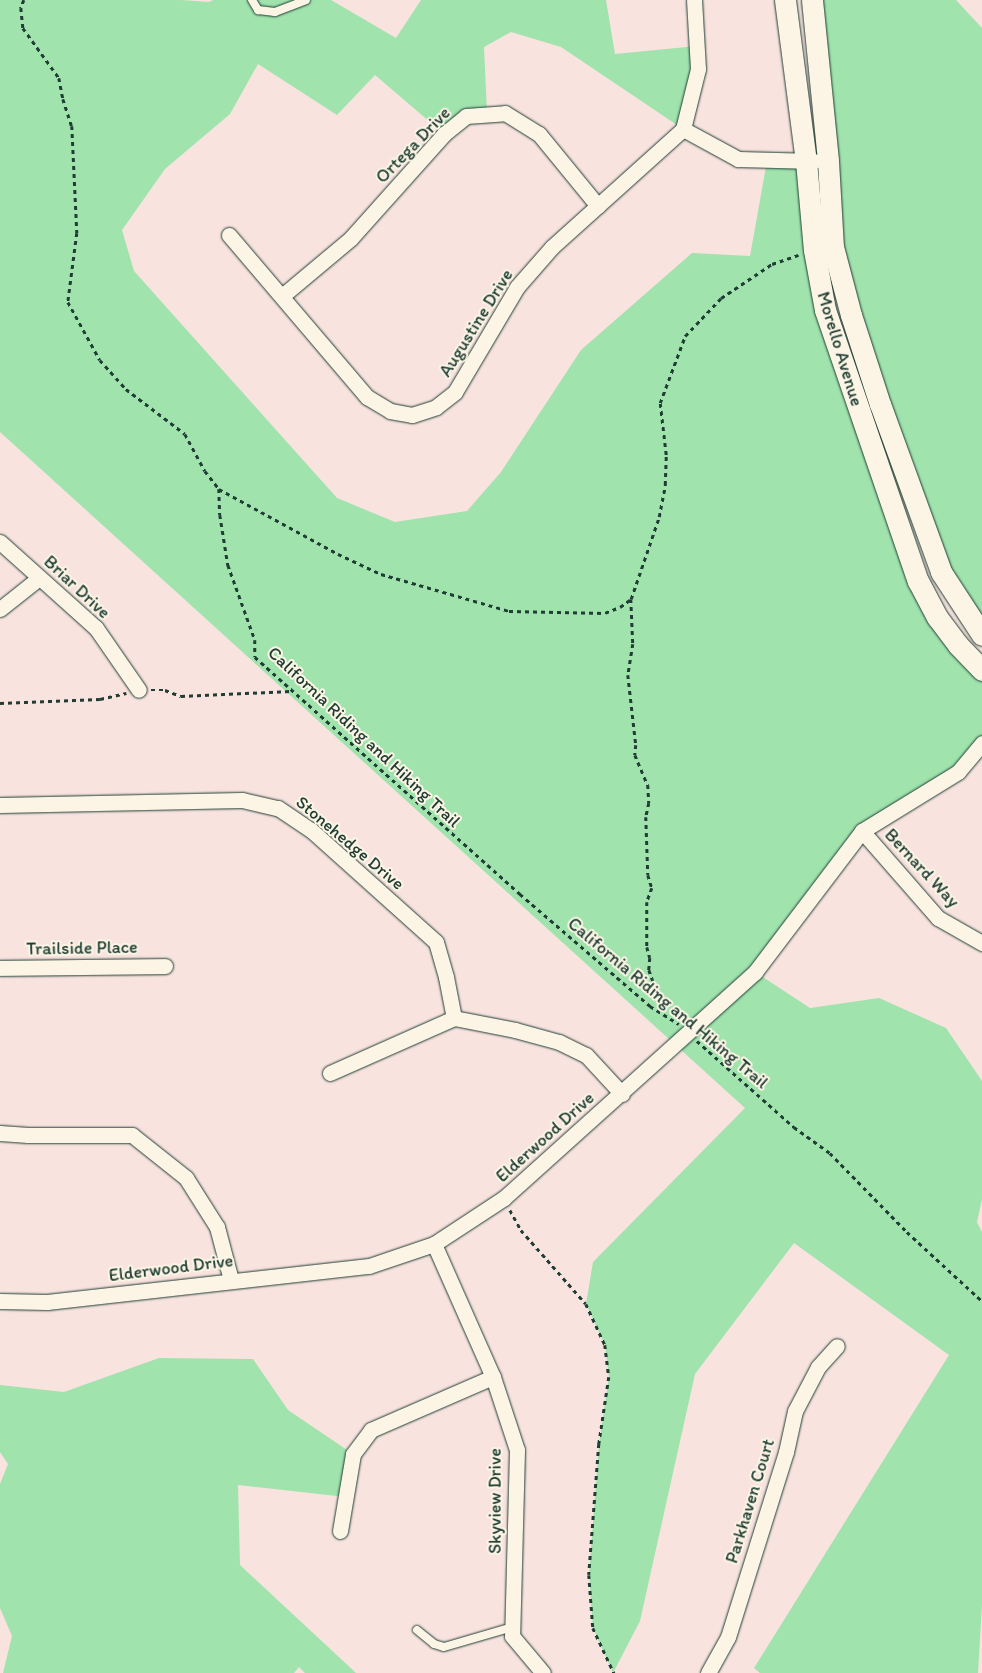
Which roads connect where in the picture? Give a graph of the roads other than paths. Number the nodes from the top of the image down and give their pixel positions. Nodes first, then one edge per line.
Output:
1 (252, 0) edge
2 (306, 0) edge
3 (694, 0) edge
4 (785, 0) edge
5 (812, 0) edge
6 (683, 130) junction
7 (806, 161) junction
8 (828, 161) junction
9 (598, 206) junction
10 (229, 235) dead end
11 (282, 296) junction
12 (0, 542) edge
13 (39, 578) junction
14 (0, 609) edge
15 (982, 635) edge
16 (982, 670) edge
17 (139, 690) dead end
18 (982, 743) edge
19 (0, 805) edge
20 (862, 831) junction
21 (982, 943) edge
22 (165, 966) dead end
23 (0, 968) edge
24 (454, 1018) junction
25 (330, 1073) dead end
26 (622, 1094) junction
27 (0, 1133) edge
28 (434, 1244) junction
29 (231, 1280) junction
30 (0, 1301) edge
31 (837, 1346) dead end
32 (493, 1377) junction
33 (340, 1530) dead end
34 (512, 1627) junction
35 (417, 1630) dead end
36 (543, 1673) edge
37 (708, 1673) edge

1 - 2 lane
3 - 6 street
4 - 7 street, Morello Avenue
5 - 8 street, Morello Avenue
6 - 7 street
6 - 9 street, Augustine Drive
7 - 8 street
7 - 16 street, Morello Avenue
8 - 15 street, Morello Avenue
9 - 11 street, Ortega Drive
9 - 11 street, Augustine Drive
10 - 11 street, Augustine Drive
12 - 13 street, Briar Drive
13 - 14 street
13 - 17 street, Briar Drive
18 - 20 street, Elderwood Drive
19 - 24 street, Stonehedge Drive
20 - 21 street, Bernard Way
20 - 26 street, Elderwood Drive
22 - 23 street, Trailside Place
24 - 25 street
24 - 26 street
26 - 28 street, Elderwood Drive
27 - 29 street
28 - 29 street, Elderwood Drive
28 - 32 street, Skyview Drive
29 - 30 street, Elderwood Drive
31 - 37 street, Parkhaven Court
32 - 33 street
32 - 34 street, Skyview Drive
34 - 35 lane
34 - 36 street, Skyview Drive

